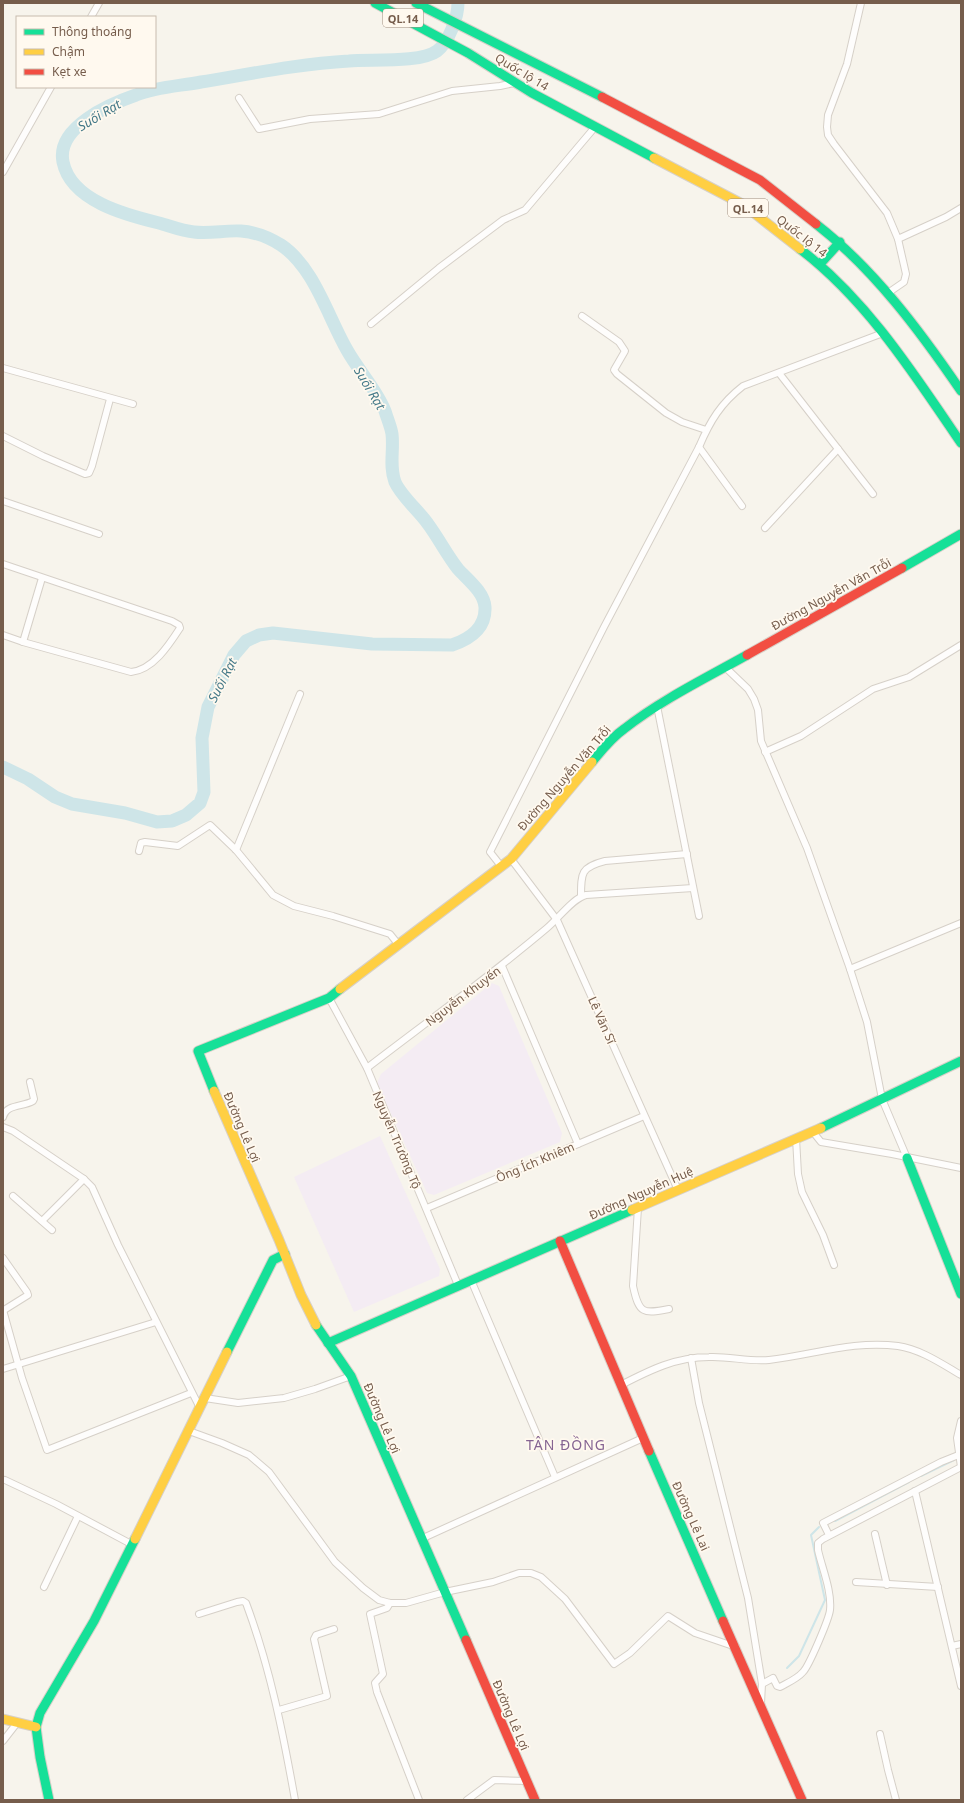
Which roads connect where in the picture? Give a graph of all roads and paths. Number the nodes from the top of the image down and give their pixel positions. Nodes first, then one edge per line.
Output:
1 (99, 3) edge
2 (375, 3) edge
3 (416, 3) edge
4 (861, 3) edge
5 (92, 16) edge
6 (515, 83) junction
7 (50, 88) edge
8 (239, 98) dead end
9 (595, 126) junction
10 (3, 172) edge
11 (961, 208) edge
12 (898, 239) junction
13 (840, 242) junction
14 (820, 264) junction
15 (888, 293) junction
16 (582, 316) dead end
17 (371, 324) dead end
18 (883, 333) junction
19 (3, 368) edge
20 (779, 373) junction
21 (961, 390) edge
22 (110, 398) junction
23 (133, 404) dead end
24 (706, 430) junction
25 (3, 436) edge
26 (961, 443) edge
27 (699, 447) junction
28 (838, 449) junction
29 (873, 494) dead end
30 (3, 501) edge
31 (742, 506) dead end
32 (765, 528) dead end
33 (99, 534) dead end
34 (961, 534) edge
35 (3, 564) edge
36 (42, 578) junction
37 (3, 635) edge
38 (23, 642) junction
39 (961, 645) edge
40 (725, 667) junction
41 (300, 694) dead end
42 (657, 706) junction
43 (765, 752) junction
44 (236, 850) junction
45 (139, 851) dead end
46 (687, 854) junction
47 (511, 859) junction
48 (501, 866) junction
49 (693, 888) junction
50 (581, 896) junction
51 (699, 916) dead end
52 (557, 920) junction
53 (961, 923) edge
54 (398, 944) junction
55 (502, 966) junction
56 (850, 969) junction
57 (329, 998) junction
58 (198, 1051) joint
59 (961, 1061) edge
60 (367, 1068) junction
61 (30, 1082) dead end
62 (882, 1099) junction
63 (644, 1116) junction
64 (3, 1117) edge
65 (3, 1127) edge
66 (814, 1132) junction
67 (796, 1138) junction
68 (578, 1144) junction
69 (907, 1158) junction
70 (961, 1168) edge
71 (84, 1179) junction
72 (678, 1190) junction
73 (13, 1196) dead end
74 (427, 1208) junction
75 (638, 1208) junction
76 (42, 1221) junction
77 (52, 1230) dead end
78 (560, 1241) junction
79 (285, 1254) junction
80 (3, 1258) edge
81 (834, 1265) dead end
82 (471, 1280) junction
83 (458, 1285) junction
84 (961, 1294) edge
85 (669, 1309) dead end
86 (3, 1310) edge
87 (156, 1322) junction
88 (328, 1343) junction
89 (691, 1358) junction
90 (18, 1364) junction
91 (3, 1369) edge
92 (961, 1375) edge
93 (351, 1376) junction
94 (621, 1385) junction
95 (191, 1393) junction
96 (205, 1398) junction
97 (200, 1408) junction
98 (961, 1421) edge
99 (189, 1431) junction
100 (643, 1438) junction
101 (960, 1455) edge
102 (961, 1467) edge
103 (555, 1477) junction
104 (5, 1480) dead end
105 (915, 1491) junction
106 (78, 1516) junction
107 (875, 1534) dead end
108 (829, 1535) junction
109 (421, 1539) junction
110 (133, 1546) junction
111 (856, 1582) dead end
112 (887, 1584) junction
113 (44, 1587) dead end
114 (938, 1587) junction
115 (445, 1592) junction
116 (390, 1603) junction
117 (199, 1614) dead end
118 (334, 1629) dead end
119 (961, 1644) edge
120 (952, 1646) junction
121 (736, 1647) junction
122 (762, 1684) junction
123 (961, 1686) edge
124 (761, 1708) junction
125 (279, 1710) junction
126 (3, 1719) edge
127 (17, 1723) junction
128 (36, 1727) junction
129 (880, 1734) dead end
130 (3, 1741) edge
131 (527, 1781) junction
132 (49, 1800) edge
133 (296, 1800) edge
134 (419, 1800) edge
135 (467, 1800) edge
136 (535, 1800) edge
137 (802, 1800) edge
138 (896, 1800) edge

1 - 5 street
2 - 6 main road, Quốc lộ 14 / QL.14
3 - 13 main road, Quốc lộ 14 / QL.14
4 - 12 street
6 - 8 street
6 - 9 main road, Quốc lộ 14 / QL.14
7 - 10 street
9 - 14 main road, Quốc lộ 14 / QL.14
9 - 17 street
11 - 12 street
12 - 15 street
13 - 14 main road
13 - 15 main road, Quốc lộ 14 / QL.14
14 - 18 main road, Quốc lộ 14 / QL.14
15 - 21 main road, Quốc lộ 14 / QL.14
16 - 24 street
18 - 20 street
18 - 26 main road, Quốc lộ 14 / QL.14
19 - 22 street
20 - 24 street
20 - 28 street
22 - 23 street
22 - 25 street
24 - 27 street
27 - 31 street
27 - 48 street
28 - 29 street
28 - 32 street
30 - 33 street
34 - 40 main road, Đường Nguyễn Văn Trỗi
35 - 36 street
36 - 38 street
36 - 38 street
37 - 38 street
39 - 43 street
40 - 42 main road, Đường Nguyễn Văn Trỗi
40 - 43 street
41 - 44 street
42 - 46 street
42 - 47 main road, Đường Nguyễn Văn Trỗi
43 - 56 street
44 - 45 street
44 - 54 street
46 - 49 street
46 - 50 street
47 - 48 main road, Đường Nguyễn Văn Trỗi
47 - 52 street, Lê Văn Sĩ
48 - 54 main road, Đường Nguyễn Văn Trỗi
49 - 50 street
49 - 51 street
50 - 52 street, Nguyễn Khuyến
52 - 55 street, Nguyễn Khuyến
52 - 63 street, Lê Văn Sĩ
53 - 56 street
54 - 57 main road, Đường Nguyễn Văn Trỗi
55 - 60 street, Nguyễn Khuyến
55 - 68 street
56 - 62 street
57 - 58 main road, Đường Nguyễn Văn Trỗi
57 - 60 street, Nguyễn Trường Tộ
58 - 79 main road, Đường Lê Lợi
59 - 62 main road, Đường Nguyễn Huệ
60 - 74 street, Nguyễn Trường Tộ
61 - 64 street
62 - 66 main road, Đường Nguyễn Huệ
62 - 69 street
63 - 68 street, Ông Ích Khiêm
63 - 72 street, Lê Văn Sĩ
65 - 71 street
66 - 67 main road, Đường Nguyễn Huệ
66 - 69 street
67 - 72 main road, Đường Nguyễn Huệ
67 - 81 street
68 - 74 street, Ông Ích Khiêm
69 - 70 street
69 - 84 main road
71 - 76 street
71 - 87 street
72 - 75 main road, Đường Nguyễn Huệ
73 - 76 street
74 - 83 street, Nguyễn Trường Tộ
75 - 78 main road, Đường Nguyễn Huệ
75 - 85 street
76 - 77 street
78 - 82 main road, Đường Nguyễn Huệ
78 - 94 main road, Đường Lê Lai
79 - 88 main road, Đường Lê Lợi
79 - 96 main road
80 - 86 street
82 - 83 main road, Đường Nguyễn Huệ
82 - 103 street
83 - 88 main road, Đường Nguyễn Huệ
86 - 90 street
87 - 90 street
87 - 95 street
88 - 93 main road, Đường Lê Lợi
89 - 92 street
89 - 94 street
89 - 122 street
90 - 91 street
90 - 95 street
93 - 96 street
93 - 109 main road, Đường Lê Lợi
94 - 100 main road, Đường Lê Lai
95 - 97 street
96 - 97 main road
97 - 99 main road
98 - 101 street
99 - 110 main road
99 - 116 street
100 - 103 street
100 - 121 main road, Đường Lê Lai
101 - 102 street
101 - 108 street
102 - 105 street
103 - 109 street
104 - 106 street
105 - 108 street
105 - 114 street
106 - 110 street
106 - 113 street
107 - 112 street
108 - 122 street
109 - 115 main road, Đường Lê Lợi
110 - 128 main road
111 - 112 street
112 - 114 street
114 - 120 street
115 - 116 street
115 - 121 street
115 - 131 main road, Đường Lê Lợi
116 - 134 street
117 - 125 street
118 - 125 street
119 - 120 street
120 - 123 street
121 - 124 main road, Đường Lê Lai
122 - 124 street
124 - 137 main road, Đường Lê Lai
125 - 133 street
126 - 127 main road
127 - 128 main road
127 - 130 street
128 - 132 main road
129 - 138 street
131 - 135 street
131 - 136 main road, Đường Lê Lợi

